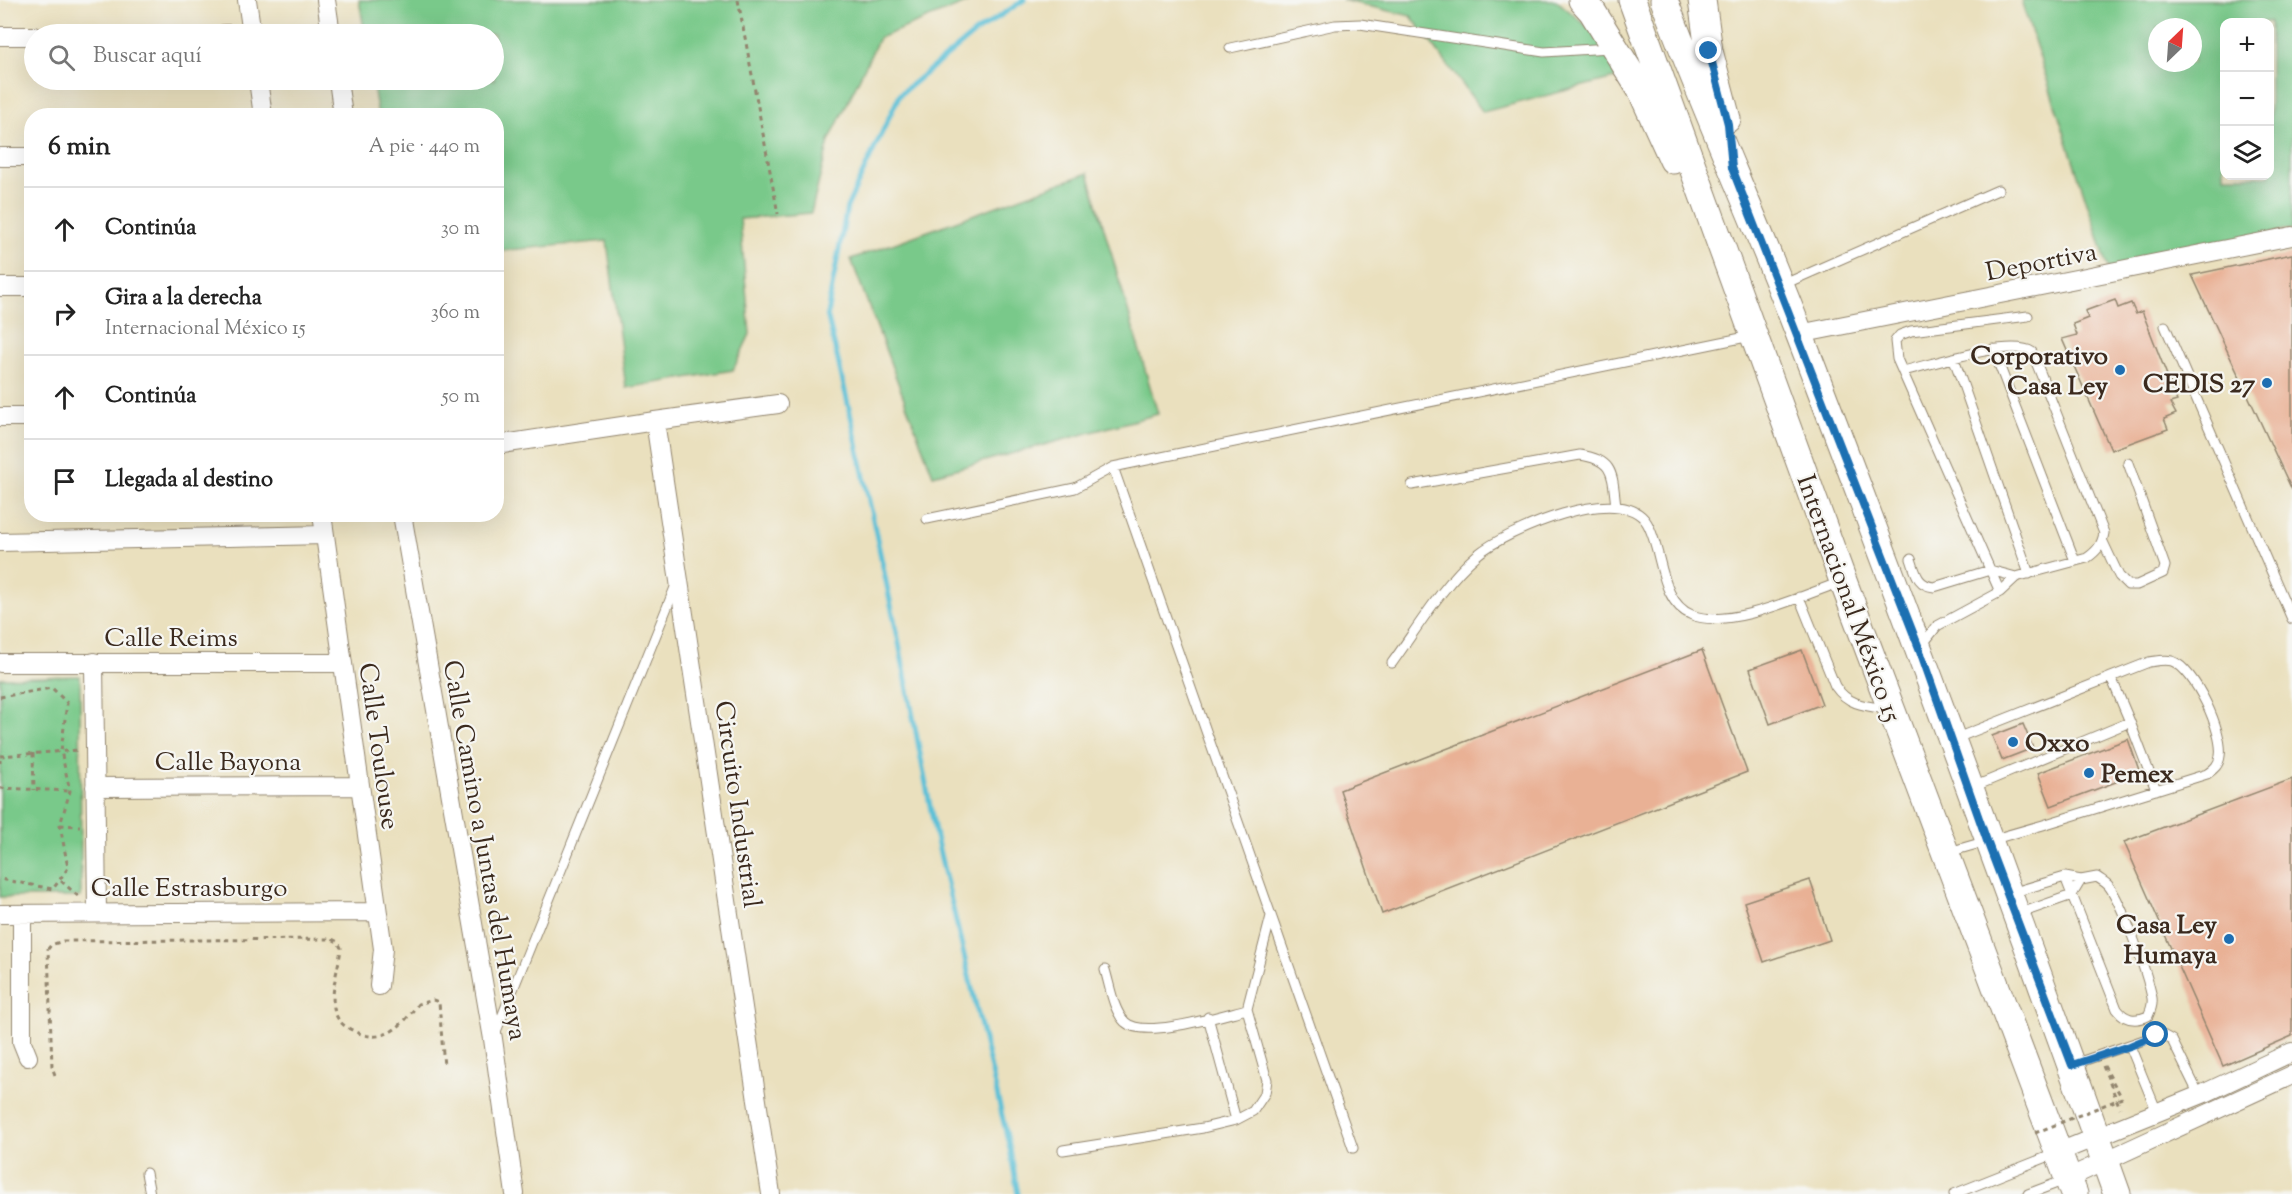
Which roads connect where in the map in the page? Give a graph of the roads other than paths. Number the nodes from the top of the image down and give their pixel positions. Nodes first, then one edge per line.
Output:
1 (246, 0) edge
2 (326, 0) edge
3 (1582, 0) edge
4 (1632, 0) edge
5 (1664, 0) edge
6 (1702, 0) edge
7 (250, 24) edge
8 (330, 24) edge
9 (0, 36) edge
10 (24, 36) edge
11 (1230, 48) dead end
12 (1616, 48) junction
13 (259, 90) edge
14 (339, 90) edge
15 (262, 108) edge
16 (342, 108) edge
17 (0, 157) edge
18 (24, 157) edge
19 (1732, 168) junction
20 (1998, 190) dead end
21 (2292, 237) edge
22 (1729, 269) junction
23 (1779, 286) junction
24 (0, 287) edge
25 (24, 287) edge
26 (2028, 316) dead end
27 (2165, 326) dead end
28 (1799, 334) junction
29 (1753, 335) junction
30 (1993, 349) junction
31 (1954, 359) junction
32 (1903, 371) junction
33 (778, 404) dead end
34 (0, 417) edge
35 (24, 417) edge
36 (655, 421) junction
37 (504, 444) edge
38 (2128, 463) dead end
39 (1113, 467) junction
40 (1412, 485) dead end
41 (1616, 506) junction
42 (927, 519) dead end
43 (323, 522) edge
44 (403, 522) edge
45 (325, 535) junction
46 (0, 542) edge
47 (2103, 542) junction
48 (1911, 560) dead end
49 (2075, 561) junction
50 (1990, 570) junction
51 (2029, 574) junction
52 (679, 576) junction
53 (2016, 577) junction
54 (1843, 581) junction
55 (2000, 592) junction
56 (1799, 597) junction
57 (2292, 619) edge
58 (1919, 648) junction
59 (94, 662) junction
60 (0, 663) edge
61 (343, 663) junction
62 (1392, 663) dead end
63 (2111, 677) junction
64 (1891, 710) junction
65 (2130, 722) junction
66 (1952, 740) junction
67 (360, 786) junction
68 (96, 787) junction
69 (1968, 789) junction
70 (2156, 790) junction
71 (1987, 841) junction
72 (1946, 852) junction
73 (2065, 877) junction
74 (2081, 880) junction
75 (2072, 895) junction
76 (2011, 905) junction
77 (378, 912) junction
78 (97, 913) junction
79 (0, 914) edge
80 (22, 914) junction
81 (1271, 916) junction
82 (1105, 970) dead end
83 (379, 986) dead end
84 (1247, 1009) junction
85 (1208, 1017) junction
86 (493, 1039) junction
87 (2130, 1046) junction
88 (2292, 1052) edge
89 (28, 1057) dead end
90 (2072, 1065) junction
91 (2292, 1075) edge
92 (2199, 1095) junction
93 (2157, 1112) junction
94 (1236, 1120) junction
95 (2099, 1142) junction
96 (1353, 1148) dead end
97 (1062, 1150) dead end
98 (2059, 1152) junction
99 (146, 1173) dead end
100 (2071, 1186) edge
101 (150, 1194) edge
102 (515, 1194) edge
103 (771, 1194) edge
104 (1954, 1194) edge
105 (2028, 1194) edge
106 (2117, 1194) edge

1 - 7 street
2 - 8 street
3 - 12 main road
4 - 22 main road, Internacional México 15
5 - 19 main road, Internacional México 15
6 - 19 main road
9 - 10 street
11 - 12 lane
12 - 22 main road
13 - 15 street
14 - 16 street
17 - 18 street
19 - 23 main road, Internacional México 15
20 - 23 lane
21 - 28 street, Deportiva
22 - 29 main road, Internacional México 15
23 - 28 main road, Internacional México 15
24 - 25 street
26 - 32 lane
27 - 57 lane
28 - 58 main road, Internacional México 15
29 - 39 lane
29 - 54 main road, Internacional México 15
30 - 31 lane
30 - 47 lane
30 - 49 lane
31 - 32 lane
31 - 51 lane
32 - 50 lane
33 - 36 street
34 - 35 street
36 - 37 street
36 - 52 street, Circuito Industrial
38 - 47 lane
39 - 42 lane
39 - 81 lane
40 - 41 lane
41 - 56 lane
41 - 62 lane
43 - 45 street, Calle Toulouse
44 - 86 street, Calle Camino a Juntas del Humaya
45 - 46 street
45 - 61 street, Calle Toulouse
47 - 49 lane
48 - 50 lane
49 - 51 lane
50 - 53 lane
50 - 55 lane
51 - 53 lane
52 - 86 lane
52 - 103 street, Circuito Industrial
53 - 55 lane
54 - 56 lane
54 - 64 main road, Internacional México 15
55 - 58 lane
56 - 64 lane
58 - 66 main road, Internacional México 15
59 - 60 street, Calle Reims
59 - 61 street, Calle Reims
59 - 68 street
61 - 67 street, Calle Toulouse
63 - 65 lane
63 - 66 lane
63 - 70 lane
64 - 72 main road, Internacional México 15
65 - 69 lane
65 - 70 lane
66 - 69 main road, Internacional México 15
67 - 68 street, Calle Bayona
67 - 77 street, Calle Toulouse
68 - 78 street
69 - 71 main road, Internacional México 15
70 - 71 lane
71 - 72 lane
71 - 76 main road, Internacional México 15
72 - 98 main road, Internacional México 15
73 - 74 lane
73 - 75 lane
73 - 76 lane
74 - 75 lane
74 - 75 lane
75 - 76 lane
76 - 90 main road, Internacional México 15
77 - 78 street, Calle Estrasburgo
77 - 83 street, Calle Toulouse
78 - 80 street, Calle Estrasburgo
79 - 80 street, Calle Estrasburgo
80 - 89 street
81 - 84 lane
81 - 96 lane
82 - 85 lane
84 - 85 lane
84 - 94 lane
85 - 94 lane
86 - 102 street, Calle Camino a Juntas del Humaya
87 - 90 lane
87 - 92 lane
87 - 93 lane
88 - 92 street
90 - 95 main road, Internacional México 15
91 - 95 street
92 - 93 street
93 - 95 street
94 - 97 lane
95 - 98 street
95 - 100 street
95 - 106 main road, Internacional México 15
98 - 100 main road, Internacional México 15
98 - 104 lane
99 - 101 lane
100 - 105 lane

